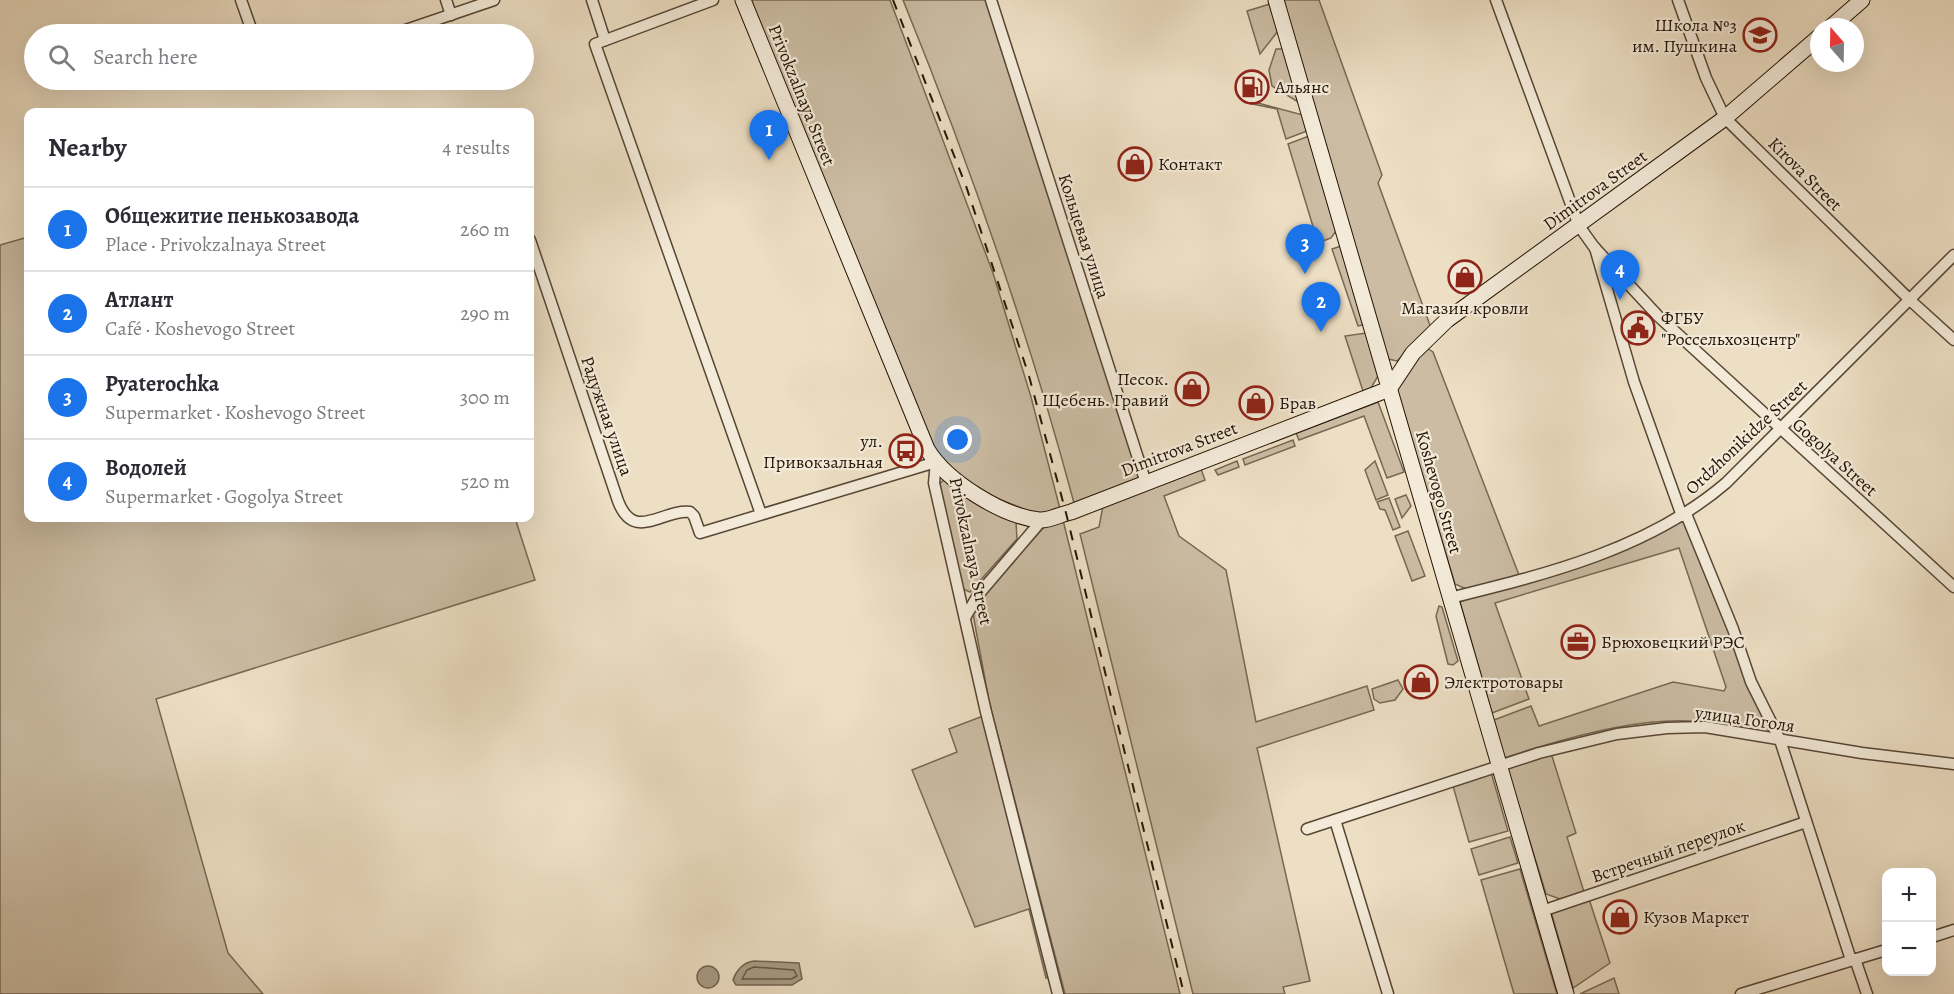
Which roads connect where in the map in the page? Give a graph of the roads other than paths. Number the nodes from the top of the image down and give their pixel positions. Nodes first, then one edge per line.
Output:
1 (242, 0) edge
2 (446, 0) edge
3 (494, 0) edge
4 (592, 0) edge
5 (713, 0) edge
6 (743, 0) edge
7 (991, 0) edge
8 (1276, 0) edge
9 (1496, 0) edge
10 (1678, 0) edge
11 (1862, 0) edge
12 (451, 15) junction
13 (1841, 18) edge
14 (250, 24) edge
15 (424, 24) edge
16 (605, 40) junction
17 (1810, 45) edge
18 (1725, 118) junction
19 (1580, 226) junction
20 (1594, 247) junction
21 (534, 252) edge
22 (1954, 255) edge
23 (1911, 301) junction
24 (1954, 340) edge
25 (1389, 389) junction
26 (1780, 430) junction
27 (936, 462) junction
28 (1146, 483) junction
29 (1012, 512) junction
30 (761, 514) junction
31 (1684, 515) junction
32 (1042, 520) junction
33 (1023, 543) junction
34 (1954, 587) edge
35 (1450, 598) junction
36 (966, 616) junction
37 (1780, 740) junction
38 (1954, 764) edge
39 (1498, 765) junction
40 (1335, 820) junction
41 (1806, 822) junction
42 (1307, 829) dead end
43 (1542, 911) junction
44 (1954, 930) edge
45 (1936, 936) edge
46 (1882, 951) edge
47 (1853, 960) junction
48 (1058, 994) edge
49 (1388, 994) edge
50 (1566, 994) edge
51 (1741, 994) edge
52 (1867, 994) edge

1 - 14 street
2 - 12 street
3 - 12 street
4 - 16 street
5 - 16 street
6 - 27 main road, Privokzalnaya Street
7 - 28 street, Кольцевая улица
8 - 25 main road, Koshevogo Street
9 - 19 street, Gogolya Street
10 - 18 street, Kirova Street
11 - 13 main road
12 - 15 street
16 - 30 street
17 - 18 main road, Dimitrova Street
18 - 19 main road, Dimitrova Street
18 - 23 street, Kirova Street
19 - 20 street, Gogolya Street
19 - 25 main road, Dimitrova Street
20 - 26 street, Gogolya Street
20 - 31 street, Gogolya Street
21 - 30 street, Радужная улица
22 - 23 street, Ordzhonikidze Street
23 - 24 street, Kirova Street
23 - 26 street, Ordzhonikidze Street
25 - 28 main road, Dimitrova Street
25 - 35 main road, Koshevogo Street
26 - 31 street, Ordzhonikidze Street
26 - 34 street, Gogolya Street
27 - 29 main road
27 - 30 street
27 - 36 street, Privokzalnaya Street
28 - 32 main road, Dimitrova Street
29 - 32 main road
29 - 33 street
31 - 35 street, Ordzhonikidze Street
31 - 37 street, Gogolya Street
32 - 33 street
33 - 36 street
35 - 39 main road, Koshevogo Street
36 - 48 street, Privokzalnaya Street
37 - 38 street, улица Гоголя
37 - 39 street, улица Гоголя
37 - 41 street, Gogolya Street
39 - 40 street, улица Гоголя
39 - 43 main road, Koshevogo Street
40 - 42 street, улица Гоголя
40 - 49 street
41 - 43 street, Встречный переулок
41 - 47 street, Gogolya Street
43 - 50 main road, Koshevogo Street
44 - 45 street
46 - 47 street
47 - 51 street
47 - 52 street, Gogolya Street

